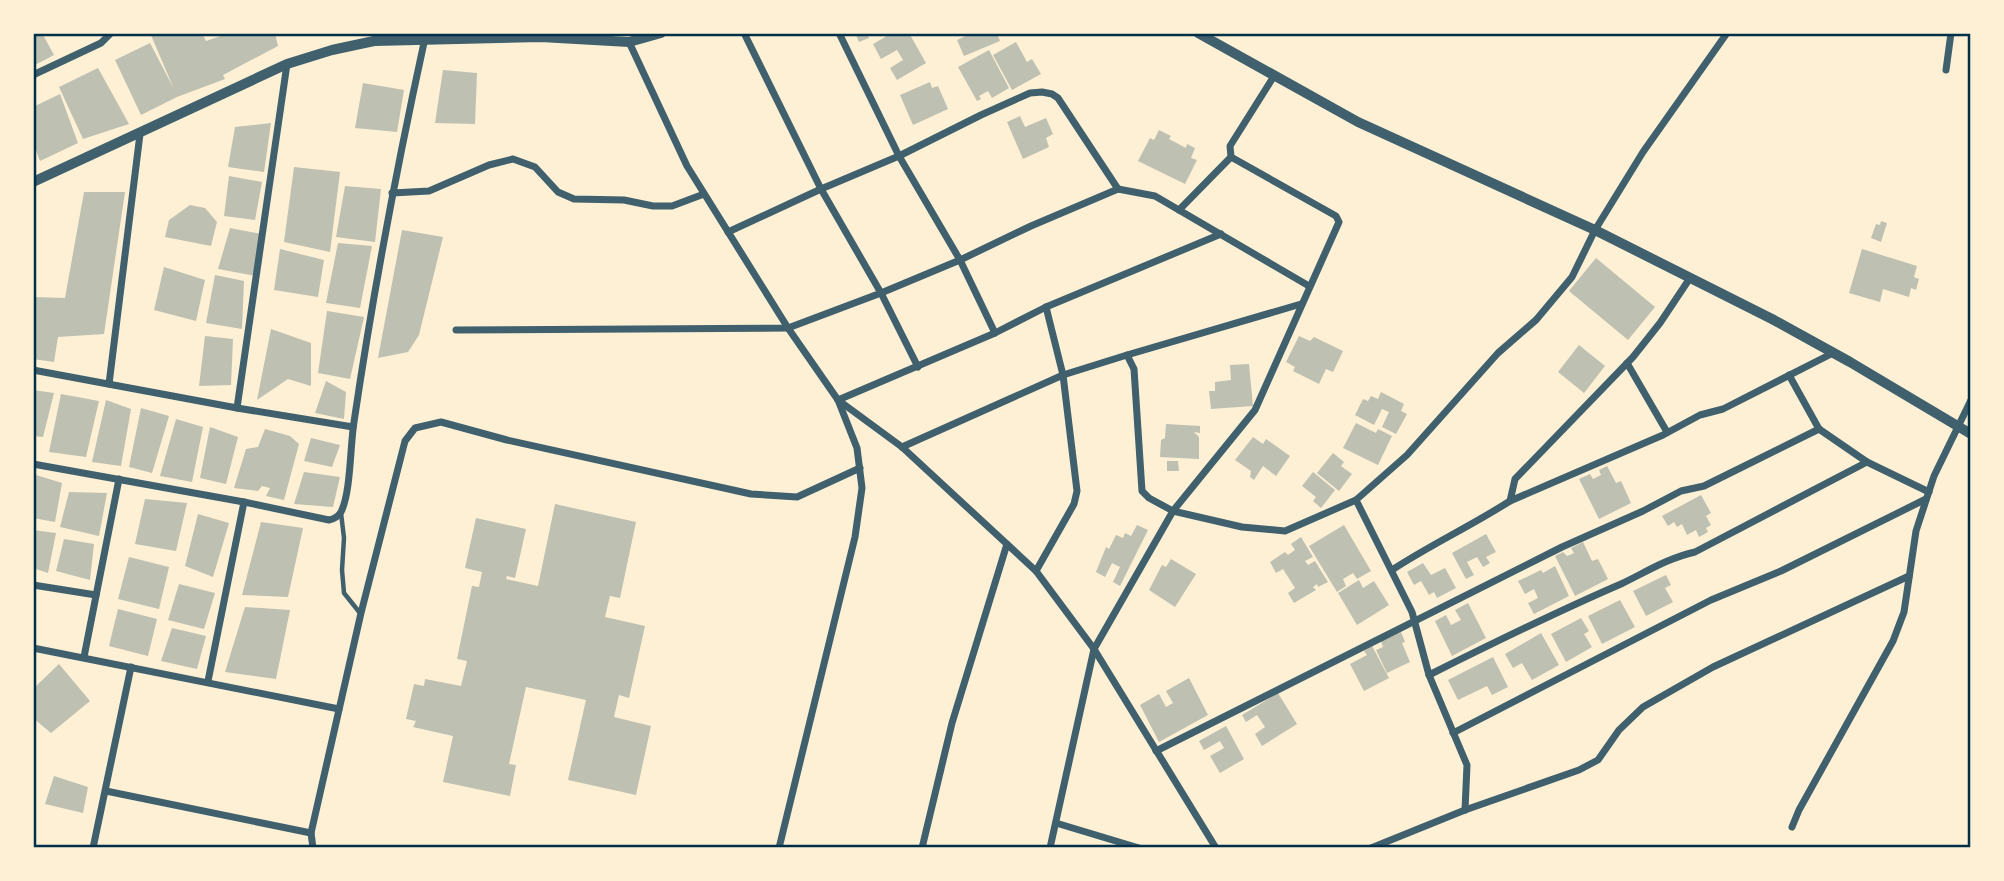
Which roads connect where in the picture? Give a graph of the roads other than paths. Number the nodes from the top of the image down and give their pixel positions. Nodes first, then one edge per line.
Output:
1 (111, 33) edge
2 (661, 33) edge
3 (744, 33) edge
4 (839, 33) edge
5 (1198, 33) edge
6 (1727, 33) edge
7 (1951, 33) edge
8 (540, 35) edge
9 (425, 38) junction
10 (628, 42) junction
11 (287, 64) junction
12 (1946, 70) dead end
13 (33, 75) edge
14 (1274, 76) junction
15 (140, 134) junction
16 (899, 156) junction
17 (1231, 157) junction
18 (33, 182) edge
19 (821, 189) junction
20 (1118, 189) junction
21 (392, 193) junction
22 (704, 194) junction
23 (1179, 210) junction
24 (1595, 230) junction
25 (728, 232) junction
26 (1221, 234) junction
27 (960, 260) junction
28 (1690, 278) junction
29 (1309, 286) junction
30 (881, 293) junction
31 (1301, 304) junction
32 (1046, 307) junction
33 (788, 328) junction
34 (456, 330) dead end
35 (995, 333) junction
36 (1833, 353) junction
37 (1127, 355) junction
38 (1627, 363) junction
39 (918, 367) junction
40 (33, 370) edge
41 (1063, 375) junction
42 (1789, 375) junction
43 (109, 384) junction
44 (838, 400) junction
45 (1971, 400) edge
46 (237, 408) junction
47 (353, 426) junction
48 (1957, 426) junction
49 (1819, 429) junction
50 (1667, 432) junction
51 (1971, 434) edge
52 (902, 447) junction
53 (1867, 462) junction
54 (33, 464) edge
55 (860, 468) junction
56 (119, 479) junction
57 (1927, 496) junction
58 (1356, 500) junction
59 (1510, 501) junction
60 (244, 502) junction
61 (1173, 511) junction
62 (341, 513) junction
63 (1007, 544) junction
64 (1392, 570) junction
65 (1036, 571) junction
66 (1909, 576) junction
67 (33, 585) edge
68 (96, 595) junction
69 (361, 614) junction
70 (1415, 621) junction
71 (33, 648) edge
72 (1094, 649) junction
73 (84, 657) junction
74 (131, 667) junction
75 (1429, 675) junction
76 (208, 681) junction
77 (339, 709) junction
78 (1454, 733) junction
79 (1156, 751) junction
80 (106, 791) junction
81 (1465, 810) junction
82 (1056, 823) junction
83 (1792, 827) dead end
84 (311, 833) junction
85 (93, 848) edge
86 (313, 848) edge
87 (779, 848) edge
88 (922, 848) edge
89 (1050, 848) edge
90 (1139, 848) edge
91 (1216, 848) edge
92 (1371, 848) edge

1 - 13 street
2 - 10 street
3 - 19 street
4 - 16 street
5 - 14 street
6 - 24 street
7 - 12 street
8 - 9 street
8 - 10 street
9 - 11 street
9 - 21 street
10 - 22 street
11 - 15 street
11 - 46 street
14 - 17 street
14 - 24 street
15 - 18 street
15 - 43 street
16 - 19 street
16 - 20 street
16 - 27 street
17 - 23 street
17 - 29 street
19 - 25 street
19 - 30 street
20 - 23 street
20 - 27 street
21 - 22 street
21 - 47 street
22 - 25 street
23 - 26 street
24 - 28 street
24 - 58 street
25 - 33 street
26 - 29 street
26 - 32 street
27 - 30 street
27 - 35 street
28 - 36 street
28 - 38 street
29 - 31 street
30 - 33 street
30 - 39 street
31 - 37 street
31 - 61 street
32 - 35 street
32 - 41 street
33 - 34 street
33 - 44 street
35 - 39 street
36 - 42 street
36 - 48 street
37 - 41 street
37 - 61 street
38 - 50 street
38 - 59 street
39 - 44 street
40 - 43 street
41 - 52 street
41 - 65 street
42 - 49 street
42 - 50 street
43 - 46 street
44 - 52 street
44 - 55 street
45 - 48 street
46 - 47 street
47 - 62 street
48 - 51 street
48 - 57 street
49 - 53 street
49 - 70 street
50 - 59 street
52 - 63 street
53 - 57 street
53 - 75 street
54 - 56 street
55 - 69 street
55 - 87 street
56 - 60 street
56 - 68 street
57 - 66 street
57 - 78 street
58 - 61 street
58 - 64 street
59 - 64 street
60 - 62 street
60 - 76 street
61 - 72 street
62 - 69 lane
63 - 65 street
63 - 88 street
64 - 70 street
65 - 72 street
66 - 81 street
66 - 83 street
67 - 68 street
68 - 73 street
69 - 77 street
70 - 75 street
70 - 79 street
71 - 73 street
72 - 79 street
72 - 82 street
73 - 74 street
74 - 76 street
74 - 80 street
75 - 78 street
76 - 77 street
77 - 84 street
78 - 81 street
79 - 91 street
80 - 84 street
80 - 85 street
81 - 92 street
82 - 89 street
82 - 90 street
84 - 86 street

